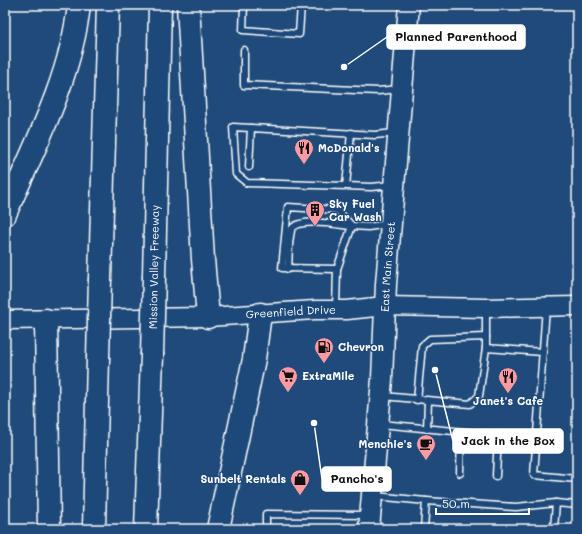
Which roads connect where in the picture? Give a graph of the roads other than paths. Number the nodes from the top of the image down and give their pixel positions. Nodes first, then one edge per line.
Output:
1 (79, 5) edge
2 (108, 5) edge
3 (160, 5) edge
4 (188, 5) edge
5 (244, 5) edge
6 (301, 5) edge
7 (409, 5) edge
8 (244, 50) dead end
9 (402, 88) junction
10 (251, 128) junction
11 (399, 132) junction
12 (350, 133) junction
13 (249, 167) dead end
14 (395, 185) junction
15 (346, 186) junction
16 (5, 214) edge
17 (391, 224) junction
18 (352, 226) junction
19 (288, 269) junction
20 (337, 269) junction
21 (385, 306) junction
22 (546, 306) junction
23 (577, 306) edge
24 (486, 308) junction
25 (336, 310) junction
26 (260, 314) junction
27 (208, 316) junction
28 (5, 320) edge
29 (46, 320) junction
30 (486, 336) junction
31 (486, 348) junction
32 (543, 352) junction
33 (380, 396) junction
34 (417, 400) junction
35 (428, 401) junction
36 (378, 424) junction
37 (427, 429) junction
38 (461, 432) junction
39 (498, 436) junction
40 (537, 439) junction
41 (460, 473) dead end
42 (496, 476) dead end
43 (577, 479) edge
44 (372, 496) junction
45 (426, 501) junction
46 (556, 503) junction
47 (577, 505) edge
48 (370, 522) edge
49 (50, 529) edge
50 (94, 529) edge
51 (146, 529) edge
52 (218, 529) edge
53 (266, 529) edge
54 (424, 529) edge
55 (554, 529) edge

1 - 16 highway
2 - 50 highway, bridge
3 - 51 highway, Mission Valley Freeway, bridge
4 - 27 highway
5 - 6 lane
7 - 9 main road, East Main Street
8 - 9 lane
9 - 11 main road, East Main Street
10 - 12 lane
10 - 13 lane
10 - 15 lane
11 - 12 lane
11 - 14 main road, East Main Street
12 - 15 lane
14 - 15 lane
14 - 17 main road, East Main Street
17 - 18 lane
17 - 21 main road, East Main Street
18 - 19 lane
18 - 19 lane
18 - 20 lane
19 - 20 lane
20 - 25 lane
21 - 24 main road, Greenfield Drive
21 - 25 main road, Greenfield Drive
21 - 33 main road, East Main Street
22 - 23 main road, Greenfield Drive
22 - 24 main road, Greenfield Drive
22 - 32 lane
24 - 30 lane
25 - 26 main road, Greenfield Drive
26 - 27 main road, Greenfield Drive
26 - 52 highway
27 - 29 main road, Greenfield Drive
28 - 29 main road, Greenfield Drive
29 - 49 highway
30 - 31 lane
30 - 34 lane
31 - 32 lane
31 - 35 lane
32 - 40 lane
33 - 34 lane
33 - 36 main road, East Main Street
34 - 35 lane
35 - 37 lane
36 - 37 lane
36 - 44 main road, East Main Street
37 - 38 lane
38 - 39 lane
38 - 41 lane
39 - 40 lane
39 - 42 lane
40 - 43 lane
44 - 45 lane
44 - 48 main road, East Main Street
45 - 46 lane
45 - 54 lane
46 - 47 lane
46 - 55 lane
48 - 53 lane

